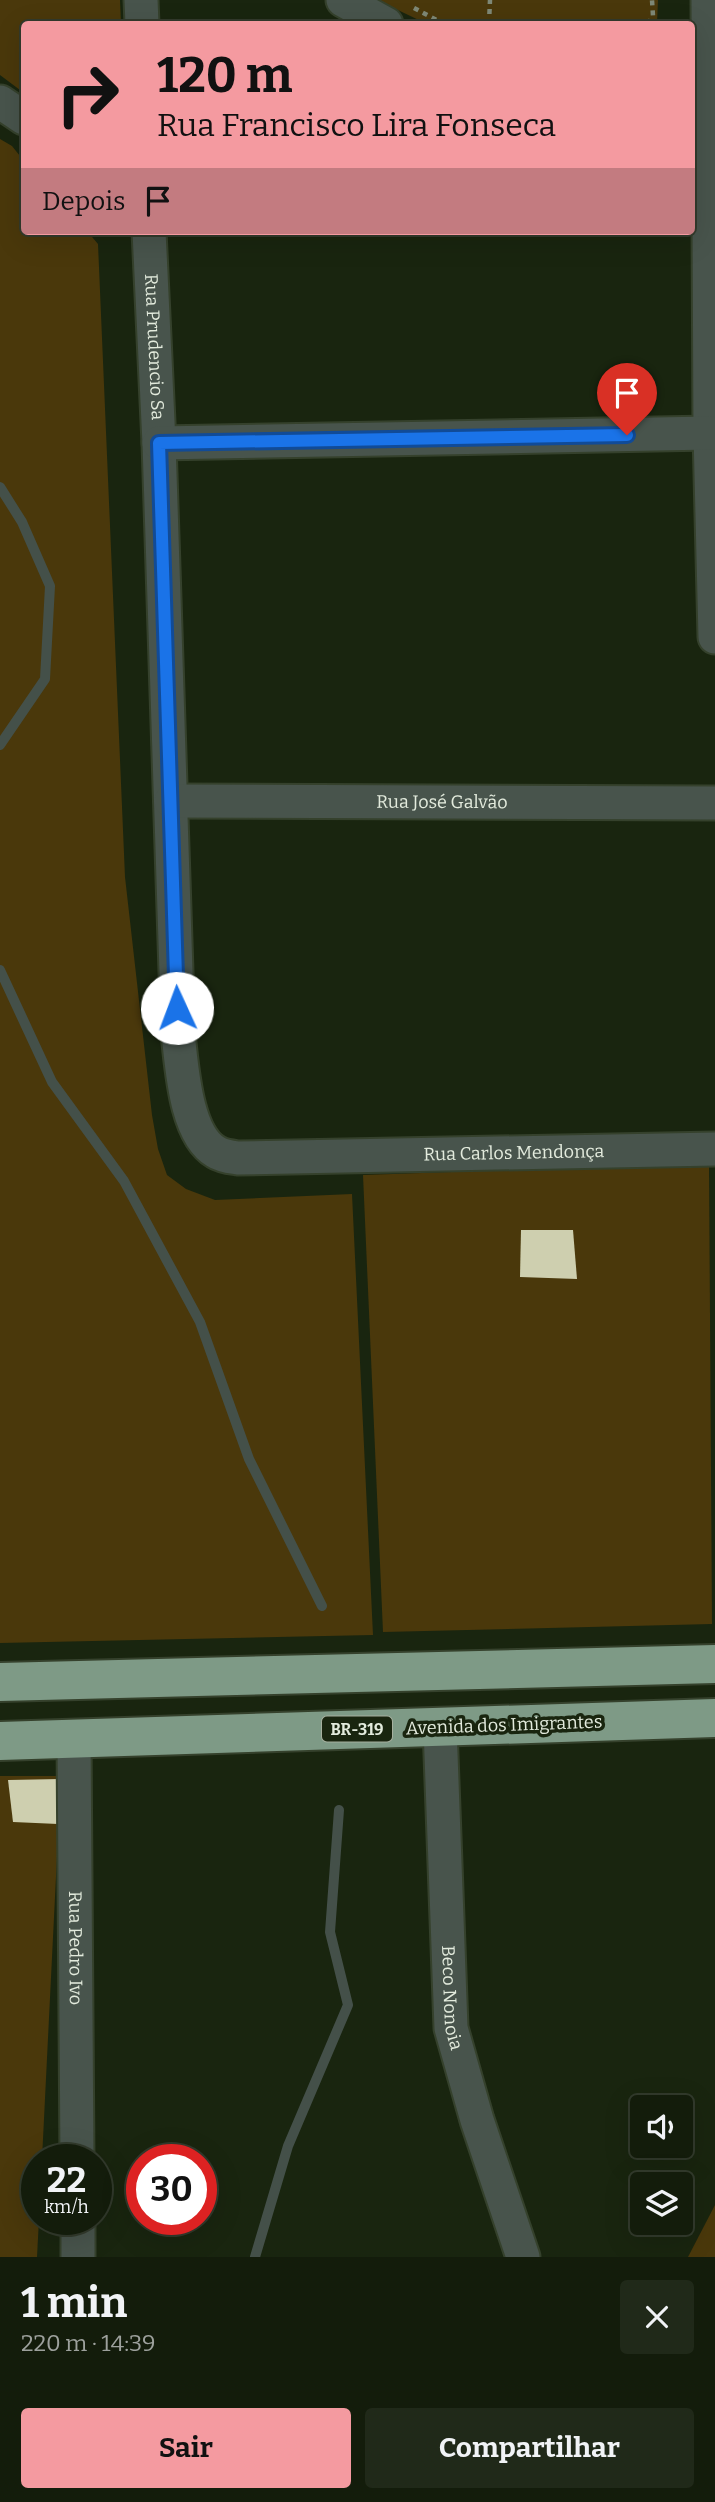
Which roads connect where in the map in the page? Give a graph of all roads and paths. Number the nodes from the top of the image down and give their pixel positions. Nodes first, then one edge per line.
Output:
1 (141, 0) edge
2 (343, 0) edge
3 (489, 0) edge
4 (652, 0) edge
5 (708, 0) edge
6 (398, 15) edge
7 (142, 21) edge
8 (429, 21) edge
9 (489, 21) edge
10 (650, 21) edge
11 (700, 58) edge
12 (0, 102) edge
13 (21, 116) edge
14 (700, 204) edge
15 (149, 235) edge
16 (712, 343) edge
17 (710, 433) junction
18 (159, 443) junction
19 (715, 637) edge
20 (171, 801) junction
21 (715, 803) edge
22 (715, 1149) edge
23 (313, 1156) joint
24 (715, 1664) edge
25 (0, 1682) edge
26 (715, 1718) edge
27 (440, 1727) junction
28 (75, 1738) junction
29 (0, 1741) edge
30 (77, 2144) edge
31 (78, 2235) edge
32 (78, 2257) edge
33 (523, 2257) edge

1 - 7 street
2 - 6 street
3 - 9 path
4 - 10 path
5 - 11 street
6 - 8 path
11 - 14 street
12 - 13 street
14 - 16 street
15 - 18 street, Rua Prudencio Sa
16 - 17 street
17 - 18 street
17 - 19 street
18 - 20 street, Rua Prudencio Sa
20 - 21 street, Rua José Galvão
20 - 23 street, Rua Prudencio Sa
22 - 23 street, Rua Carlos Mendonça
24 - 25 highway
26 - 27 highway, Avenida dos Imigrantes / BR-319
27 - 28 highway, Avenida dos Imigrantes / BR-319
27 - 33 street, Beco Nonoia
28 - 29 highway, Avenida dos Imigrantes / BR-319
28 - 30 street, Rua Pedro Ivo
31 - 32 street

